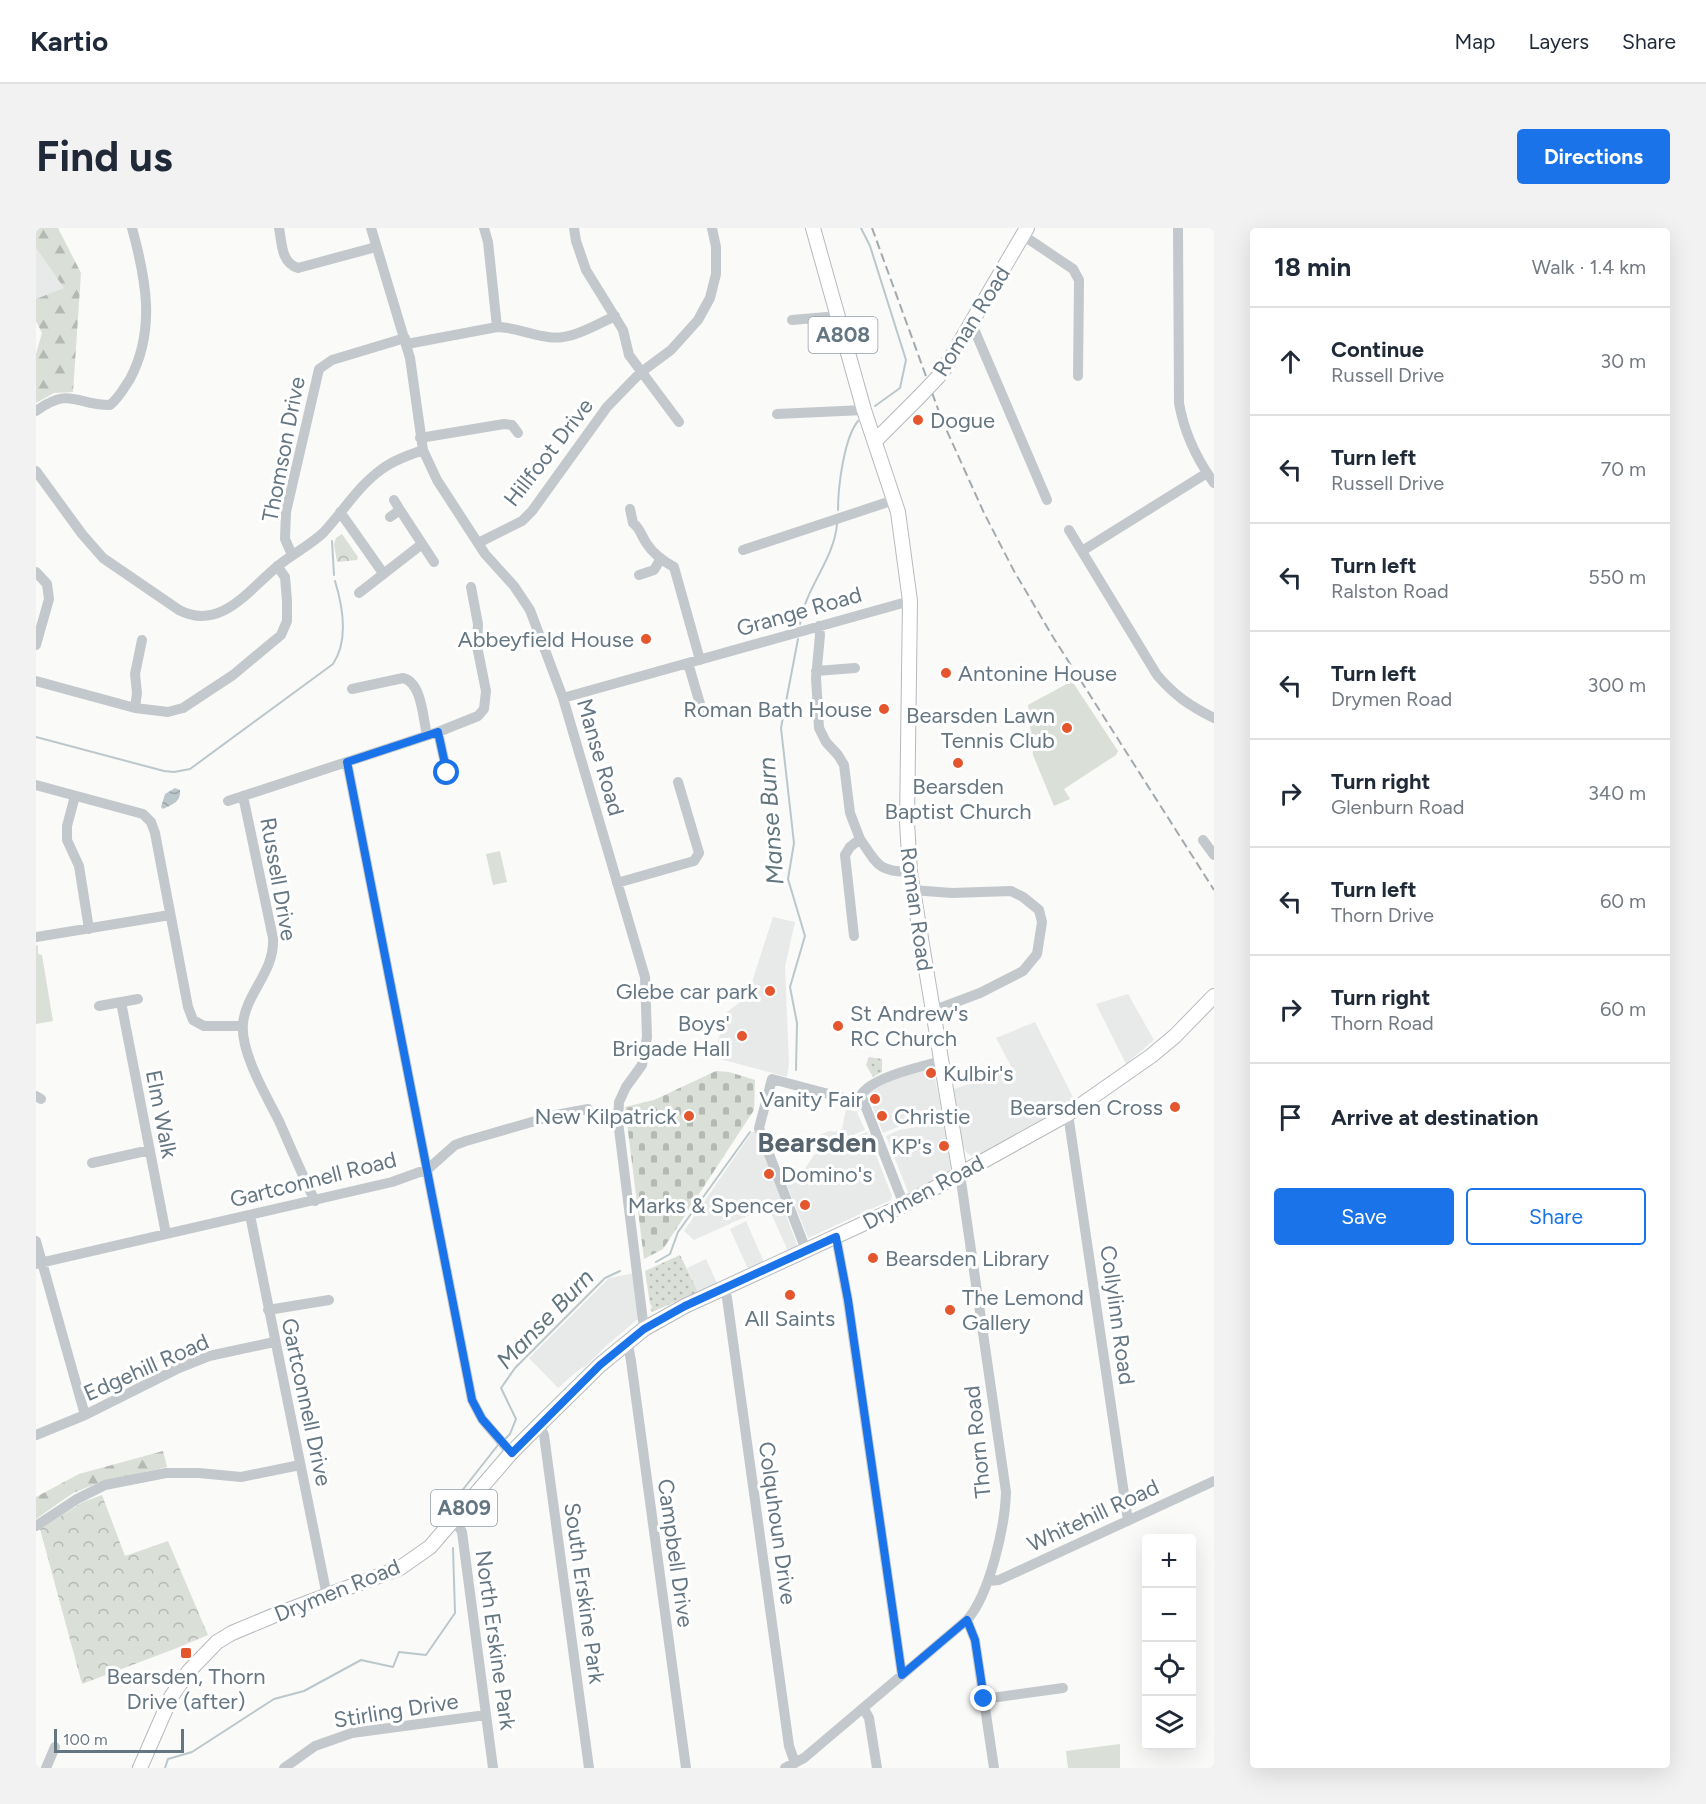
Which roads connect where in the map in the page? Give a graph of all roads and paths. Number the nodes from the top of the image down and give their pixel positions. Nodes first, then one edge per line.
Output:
1 (132, 228) edge
2 (279, 228) edge
3 (371, 228) edge
4 (484, 228) edge
5 (573, 228) edge
6 (712, 228) edge
7 (813, 228) edge
8 (1178, 228) edge
9 (1025, 232) edge
10 (376, 247) junction
11 (615, 316) junction
12 (838, 316) junction
13 (792, 320) dead end
14 (971, 322) junction
15 (497, 327) junction
16 (406, 341) junction
17 (640, 373) junction
18 (1078, 376) dead end
19 (864, 410) junction
20 (36, 411) edge
21 (777, 414) dead end
22 (679, 422) dead end
23 (518, 433) dead end
24 (420, 438) junction
25 (875, 441) junction
26 (423, 450) junction
27 (36, 471) edge
28 (1211, 478) edge
29 (894, 500) junction
30 (1047, 500) dead end
31 (630, 509) dead end
32 (340, 512) junction
33 (390, 518) dead end
34 (1069, 530) dead end
35 (478, 543) junction
36 (422, 544) junction
37 (743, 550) dead end
38 (1082, 551) junction
39 (292, 555) junction
40 (660, 560) junction
41 (434, 562) dead end
42 (277, 567) junction
43 (36, 572) edge
44 (382, 573) junction
45 (639, 575) dead end
46 (471, 587) dead end
47 (359, 593) dead end
48 (910, 600) junction
49 (819, 626) junction
50 (142, 640) dead end
51 (36, 645) edge
52 (700, 660) junction
53 (688, 663) junction
54 (855, 668) dead end
55 (816, 670) junction
56 (36, 681) edge
57 (352, 688) dead end
58 (563, 698) junction
59 (135, 708) junction
60 (703, 714) dead end
61 (1214, 718) edge
62 (432, 734) junction
63 (347, 762) junction
64 (447, 773) dead end
65 (678, 782) dead end
66 (36, 785) edge
67 (75, 796) junction
68 (243, 796) junction
69 (228, 801) dead end
70 (860, 839) junction
71 (1203, 840) dead end
72 (1214, 855) edge
73 (910, 872) junction
74 (617, 883) junction
75 (912, 890) junction
76 (170, 915) junction
77 (89, 929) junction
78 (854, 936) dead end
79 (36, 938) edge
80 (1214, 996) edge
81 (138, 999) dead end
82 (121, 1002) junction
83 (99, 1006) dead end
84 (932, 1011) junction
85 (243, 1026) junction
86 (941, 1061) junction
87 (864, 1106) junction
88 (588, 1109) dead end
89 (1068, 1114) junction
90 (150, 1150) junction
91 (92, 1163) dead end
92 (428, 1169) junction
93 (960, 1174) junction
94 (315, 1201) junction
95 (904, 1205) junction
96 (250, 1215) junction
97 (166, 1234) junction
98 (836, 1237) junction
99 (36, 1241) edge
100 (806, 1250) junction
101 (39, 1263) edge
102 (723, 1288) junction
103 (329, 1300) dead end
104 (268, 1310) junction
105 (644, 1329) junction
106 (274, 1342) junction
107 (625, 1344) junction
108 (85, 1415) junction
109 (539, 1425) junction
110 (36, 1435) edge
111 (505, 1447) junction
112 (300, 1465) junction
113 (1214, 1480) edge
114 (455, 1520) junction
115 (1128, 1521) junction
116 (36, 1526) edge
117 (988, 1581) junction
118 (327, 1596) junction
119 (967, 1620) junction
120 (902, 1675) junction
121 (1063, 1688) dead end
122 (984, 1699) junction
123 (864, 1709) junction
124 (486, 1715) junction
125 (55, 1747) dead end
126 (790, 1766) edge
127 (46, 1768) edge
128 (140, 1768) edge
129 (284, 1768) edge
130 (493, 1768) edge
131 (589, 1768) edge
132 (686, 1768) edge
133 (877, 1768) edge
134 (994, 1768) edge

1 - 20 street
2 - 10 street
3 - 10 street, Manse Road
4 - 15 street
5 - 11 street
6 - 17 street, Hillfoot Drive
7 - 12 main road, A808
8 - 28 street
9 - 14 main road, Roman Road
9 - 18 street
10 - 16 street, Manse Road
11 - 15 street
11 - 17 street
12 - 13 street
12 - 19 main road, A808
14 - 25 main road, Roman Road, bridge
14 - 30 street
15 - 16 street
16 - 24 street, Manse Road
16 - 39 street, Thomson Drive
17 - 22 street
17 - 35 street, Hillfoot Drive
19 - 21 street
19 - 25 main road, A808
23 - 24 street
24 - 26 street, Manse Road
25 - 29 main road, Roman Road / A808
26 - 32 street
26 - 35 street, Manse Road
27 - 42 street
28 - 38 street
29 - 37 street
29 - 48 main road, Roman Road / A808
31 - 40 street
32 - 39 street
32 - 44 street
33 - 36 street
34 - 38 street
35 - 58 street, Manse Road
36 - 41 street
36 - 44 street
38 - 61 street
39 - 42 street
40 - 45 street
40 - 52 street
42 - 59 street
43 - 51 street
44 - 47 street
46 - 62 street, Russell Drive
48 - 49 street, Grange Road
48 - 73 main road, Roman Road / A808
49 - 52 street, Grange Road
49 - 55 street
50 - 59 street
52 - 53 street, Grange Road
53 - 58 street, Grange Road
53 - 60 street
54 - 55 street
55 - 70 street
56 - 59 street
57 - 62 street
58 - 74 street, Manse Road
62 - 63 street, Russell Drive
62 - 64 street
63 - 68 street, Russell Drive
63 - 92 street
65 - 74 street
66 - 67 street
67 - 76 street
67 - 77 street
68 - 69 street, Russell Drive
68 - 85 street, Russell Drive
70 - 73 street
70 - 78 street
71 - 72 street
73 - 75 main road, Roman Road / A808
74 - 105 street, Manse Road
75 - 84 main road, Roman Road / A808
75 - 84 street
76 - 77 street
76 - 85 street
77 - 79 street
80 - 89 main road, Drymen Road / A809
81 - 82 street
82 - 83 street
82 - 90 street, Elm Walk
84 - 86 main road, Roman Road / A808
85 - 94 street, Russell Drive
86 - 87 street
86 - 93 main road, Roman Road / A808
87 - 95 street
87 - 100 street
88 - 92 street, Gartconnell Road
89 - 93 main road, Drymen Road / A809
89 - 115 street, Collylinn Road
90 - 91 street
90 - 97 street, Elm Walk
92 - 94 street, Gartconnell Road
92 - 111 street
93 - 95 main road, Drymen Road / A809
93 - 117 street, Thorn Road
94 - 96 street, Gartconnell Road
95 - 98 main road, Drymen Road / A809
96 - 97 street, Gartconnell Road
96 - 104 street, Gartconnell Drive
97 - 101 street, Gartconnell Road
98 - 100 main road, Drymen Road / A809
98 - 120 street
99 - 101 street
100 - 102 main road, Drymen Road / A809
101 - 108 street
102 - 105 main road, Drymen Road / A809
102 - 126 street, Colquhoun Drive
103 - 104 street
104 - 106 street, Gartconnell Drive
105 - 107 main road, Drymen Road / A809
106 - 108 street, Edgehill Road
106 - 112 street, Gartconnell Drive
107 - 109 main road, Drymen Road / A809
107 - 132 street, Campbell Drive
108 - 110 street, Edgehill Road
109 - 111 main road, Drymen Road / A809
109 - 131 street, South Erskine Park
111 - 114 main road, Drymen Road / A809
112 - 116 street
112 - 118 street, Gartconnell Drive
113 - 115 street, Whitehill Road
114 - 118 main road, Drymen Road / A809
114 - 124 street, North Erskine Park
115 - 117 street, Whitehill Road
117 - 119 street, Thorn Road
118 - 128 main road, Drymen Road / A809
119 - 120 street, Thorn Road
119 - 122 street
120 - 123 street, Thorn Road
121 - 122 street
122 - 134 street
123 - 126 street, Thorn Road
123 - 133 street
124 - 129 street, Stirling Drive
124 - 130 street, North Erskine Park
125 - 127 street

